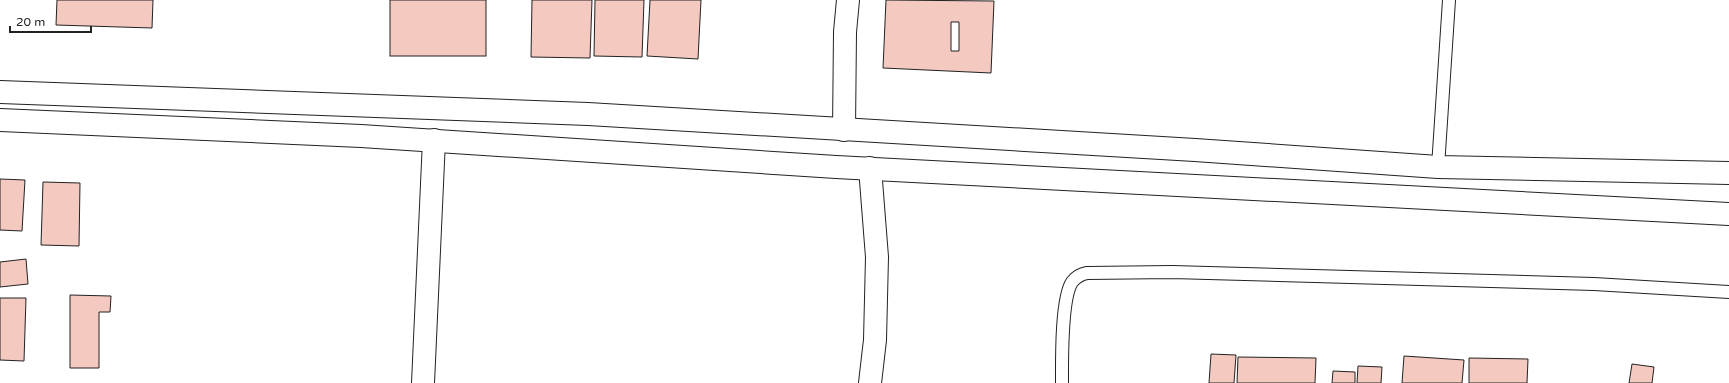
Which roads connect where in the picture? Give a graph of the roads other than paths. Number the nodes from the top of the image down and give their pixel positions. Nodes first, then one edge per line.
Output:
1 (848, 0) edge
2 (1449, 0) edge
3 (0, 92) edge
4 (0, 120) edge
5 (844, 130) junction
6 (434, 140) junction
7 (1438, 167) junction
8 (870, 168) junction
9 (1729, 173) edge
10 (1729, 214) edge
11 (1729, 292) edge
12 (423, 383) edge
13 (870, 383) edge
14 (1062, 383) edge

1 - 5 main road
2 - 7 lane
3 - 5 main road
4 - 6 main road
5 - 7 main road
6 - 8 main road
6 - 12 main road
7 - 9 main road
8 - 10 main road
8 - 13 main road
11 - 14 lane

